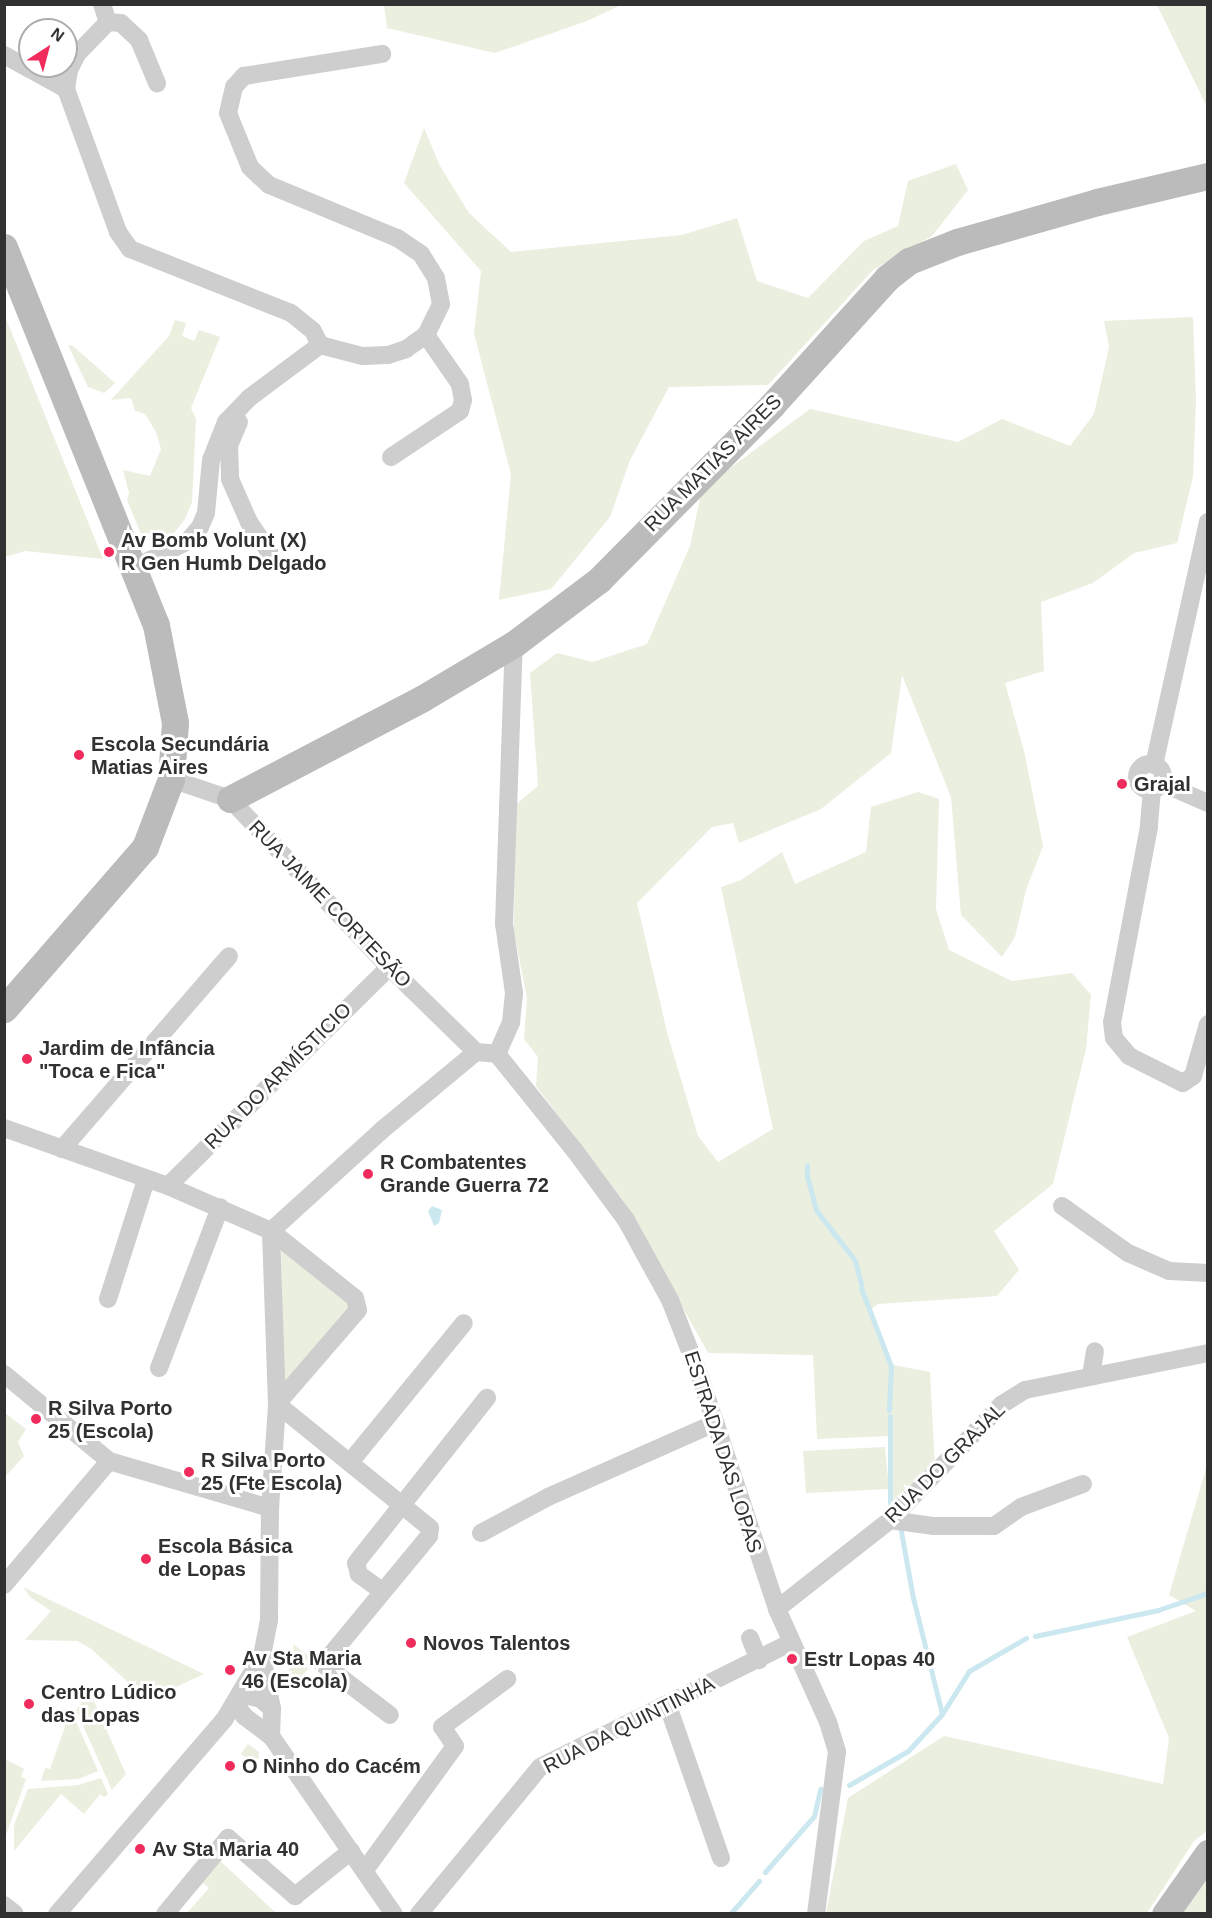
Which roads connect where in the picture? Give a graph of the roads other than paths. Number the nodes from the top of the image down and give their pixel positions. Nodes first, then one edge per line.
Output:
1 (105, 13) edge
2 (382, 54) dead end
3 (4, 55) edge
4 (157, 84) dead end
5 (66, 89) junction
6 (1208, 176) edge
7 (4, 247) edge
8 (426, 335) junction
9 (320, 345) junction
10 (249, 398) junction
11 (391, 457) dead end
12 (1208, 522) edge
13 (269, 552) dead end
14 (134, 568) junction
15 (514, 644) junction
16 (171, 779) junction
17 (1157, 787) junction
18 (230, 799) junction
19 (1208, 803) edge
20 (229, 956) dead end
21 (389, 967) junction
22 (4, 1009) edge
23 (1208, 1024) edge
24 (476, 1052) junction
25 (497, 1054) junction
26 (4, 1128) edge
27 (62, 1149) junction
28 (146, 1180) junction
29 (168, 1186) junction
30 (1062, 1206) dead end
31 (220, 1207) junction
32 (271, 1231) junction
33 (1208, 1273) edge
34 (108, 1299) dead end
35 (464, 1323) dead end
36 (1095, 1351) dead end
37 (1208, 1353) edge
38 (159, 1368) dead end
39 (4, 1374) edge
40 (1090, 1376) junction
41 (487, 1398) dead end
42 (277, 1404) junction
43 (715, 1423) junction
44 (109, 1461) junction
45 (351, 1461) junction
46 (1083, 1484) dead end
47 (402, 1503) junction
48 (270, 1508) junction
49 (890, 1520) junction
50 (481, 1533) dead end
51 (4, 1585) edge
52 (382, 1591) junction
53 (777, 1609) junction
54 (750, 1638) dead end
55 (790, 1643) junction
56 (262, 1656) junction
57 (759, 1660) junction
58 (507, 1679) dead end
59 (238, 1699) junction
60 (668, 1706) junction
61 (272, 1709) junction
62 (390, 1715) dead end
63 (224, 1720) junction
64 (271, 1736) junction
65 (351, 1851) junction
66 (1208, 1853) edge
67 (721, 1858) dead end
68 (365, 1870) junction
69 (4, 1905) edge
70 (15, 1914) edge
71 (57, 1914) edge
72 (165, 1914) edge
73 (394, 1914) edge
74 (419, 1914) edge
75 (816, 1914) edge
76 (1165, 1914) edge

1 - 4 street
1 - 5 street
2 - 8 street
3 - 5 street
5 - 9 street
6 - 15 street, RUA MATIAS AIRES
7 - 14 street
8 - 9 street
8 - 11 street
9 - 10 street
10 - 13 street
10 - 14 street
12 - 17 street
14 - 16 street
15 - 18 street, RUA MATIAS AIRES
15 - 25 street
16 - 18 street, RUA JAIME CORTESÃO
16 - 22 street
17 - 19 street
17 - 23 street
18 - 21 street, RUA JAIME CORTESÃO
20 - 27 street
21 - 24 street, RUA JAIME CORTESÃO
21 - 29 street, RUA DO ARMÍSTICIO
24 - 25 street
24 - 32 street
25 - 43 street, ESTRADA DAS LOPAS
26 - 27 street
27 - 28 street
28 - 29 street
28 - 34 street
29 - 31 street
30 - 33 street
31 - 32 street
31 - 38 street
32 - 42 street
32 - 42 street
35 - 45 street
36 - 40 street
37 - 40 street, RUA DO GRAJAL
39 - 44 street
40 - 49 street, RUA DO GRAJAL
41 - 47 street
42 - 45 street
42 - 48 street
43 - 50 street
43 - 53 street, ESTRADA DAS LOPAS
44 - 48 street
44 - 51 street
45 - 47 street
46 - 49 street
47 - 52 street
47 - 52 street
48 - 56 street
49 - 53 street, RUA DO GRAJAL
52 - 62 street
53 - 55 street, ESTRADA DAS LOPAS
54 - 57 street
55 - 57 street, RUA DA QUINTINHA
55 - 75 street, ESTRADA DAS LOPAS
56 - 59 street
56 - 61 street
57 - 60 street, RUA DA QUINTINHA
58 - 68 street
59 - 61 street
59 - 63 street
59 - 64 street
60 - 67 street
60 - 74 street, RUA DA QUINTINHA
61 - 64 street
63 - 64 street
63 - 71 street
64 - 65 street
65 - 68 street
65 - 72 street
66 - 76 street
68 - 73 street
69 - 70 street

